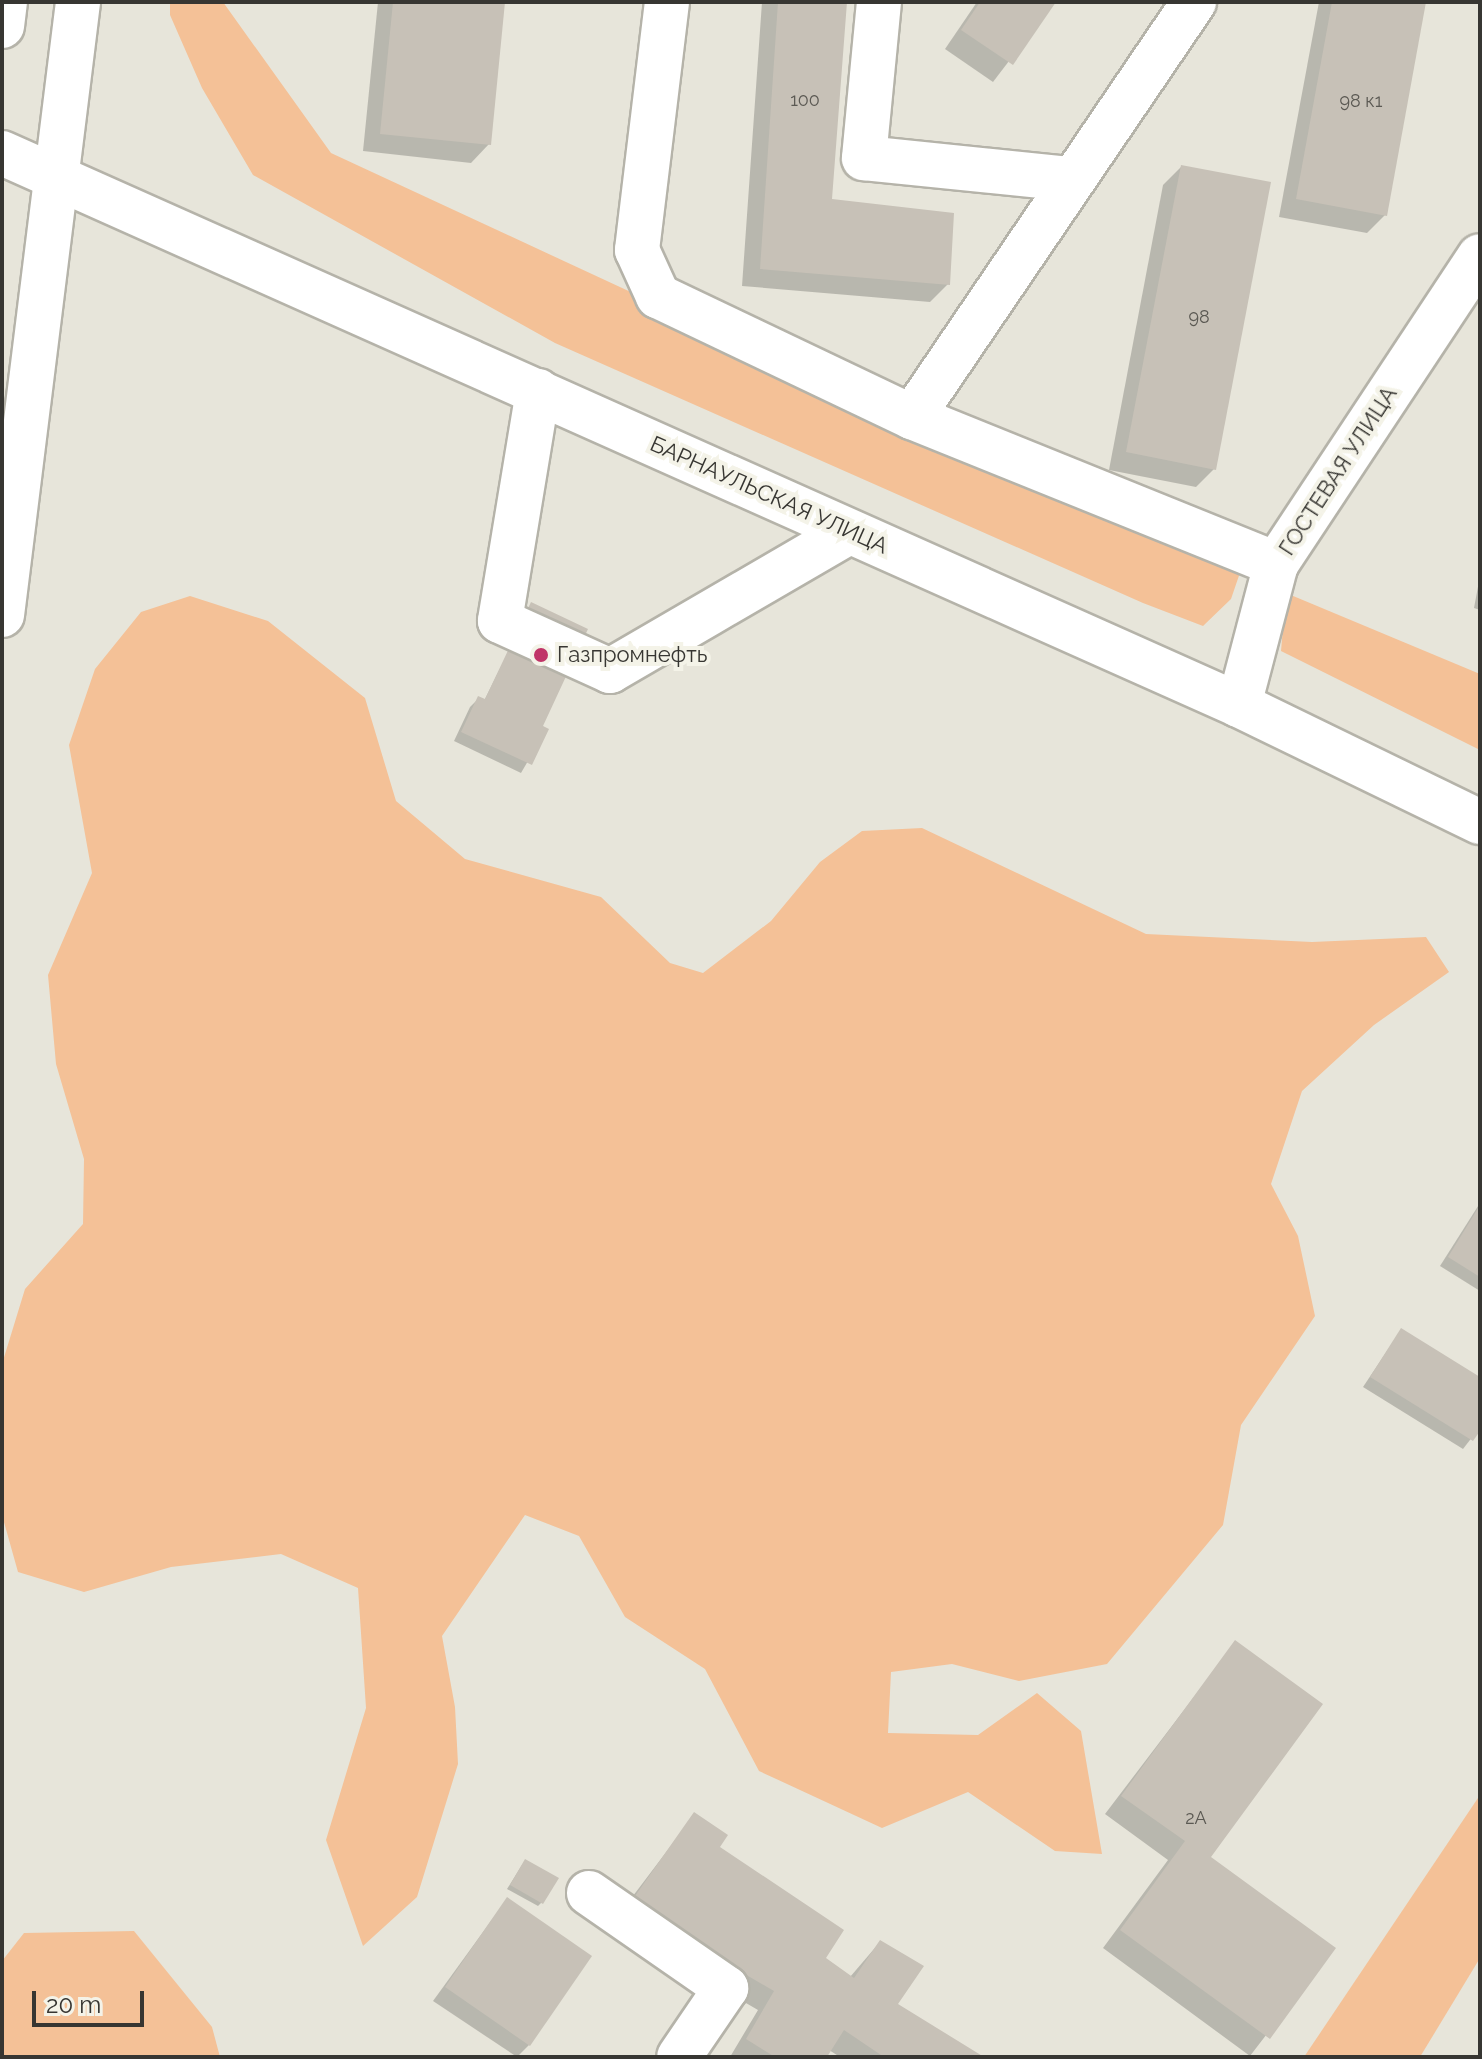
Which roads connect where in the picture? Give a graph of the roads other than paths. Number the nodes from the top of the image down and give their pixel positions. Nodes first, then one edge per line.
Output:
1 (5, 2) edge
2 (78, 2) edge
3 (667, 2) edge
4 (879, 2) edge
5 (1194, 2) edge
6 (2, 26) edge
7 (2, 153) edge
8 (55, 176) junction
9 (1071, 179) junction
10 (1480, 256) edge
11 (538, 391) junction
12 (912, 417) junction
13 (849, 532) junction
14 (1276, 564) junction
15 (2, 615) edge
16 (1239, 705) junction
17 (1480, 822) edge
18 (589, 1893) dead end
19 (679, 2057) edge

1 - 6 main road
2 - 8 main road
3 - 12 main road
4 - 9 main road
5 - 9 main road
7 - 8 main road, БАРНАУЛЬСКАЯ УЛИЦА
8 - 11 main road, БАРНАУЛЬСКАЯ УЛИЦА
8 - 15 main road
9 - 12 main road
10 - 14 main road, ГОСТЕВАЯ УЛИЦА
11 - 13 main road, БАРНАУЛЬСКАЯ УЛИЦА
11 - 13 main road
12 - 14 main road
13 - 16 main road, БАРНАУЛЬСКАЯ УЛИЦА
14 - 16 main road, ГОСТЕВАЯ УЛИЦА
16 - 17 main road, БАРНАУЛЬСКАЯ УЛИЦА
18 - 19 main road

